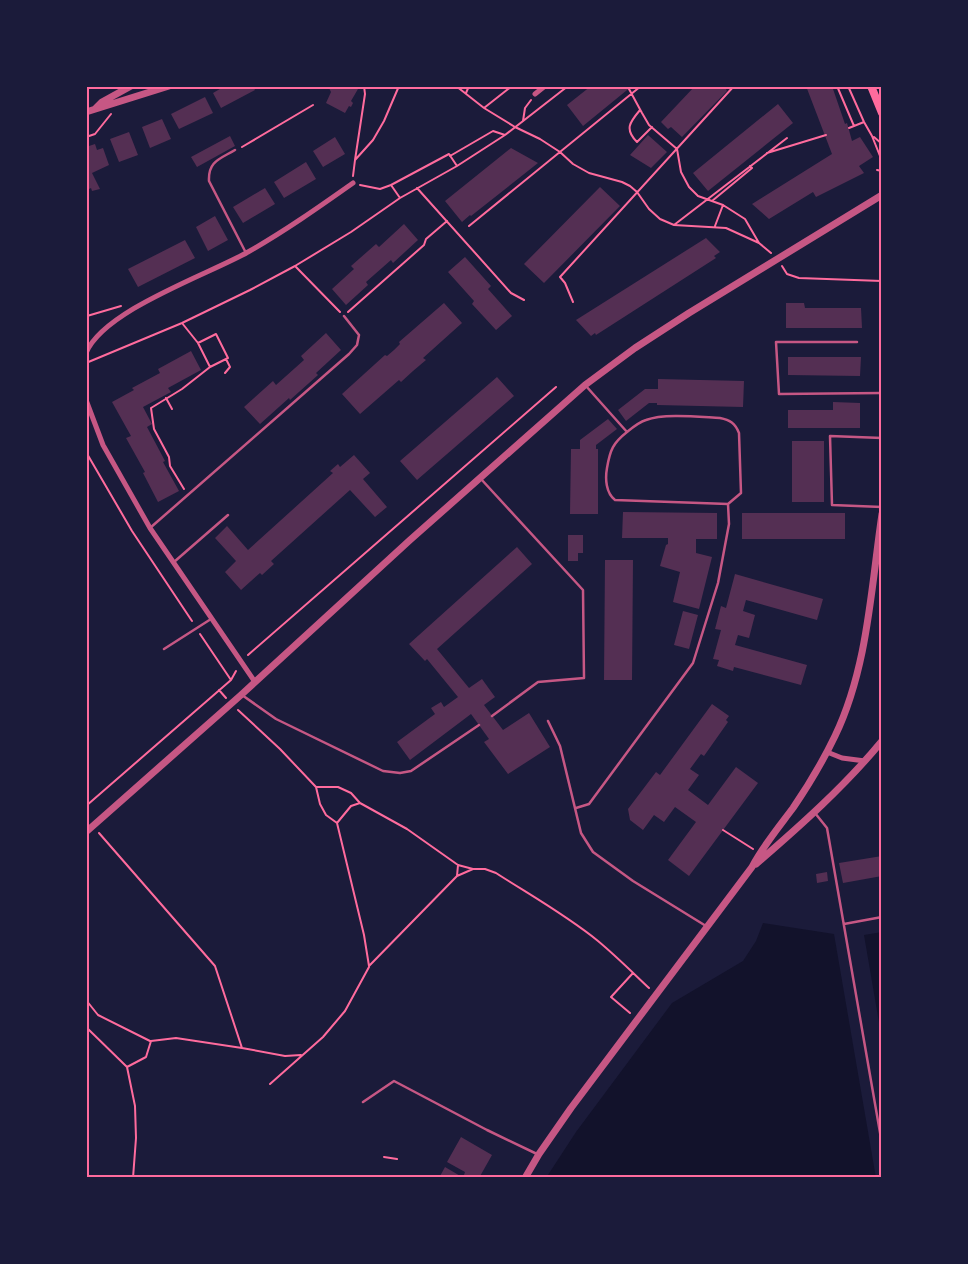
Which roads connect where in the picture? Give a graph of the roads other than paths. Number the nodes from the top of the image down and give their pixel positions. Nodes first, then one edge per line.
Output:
1 (131, 86) edge
2 (168, 86) edge
3 (544, 86) edge
4 (872, 86) edge
5 (535, 94) road end
6 (882, 97) edge
7 (96, 108) junction
8 (86, 112) edge
9 (882, 113) edge
10 (235, 150) road end
11 (353, 183) road end
12 (882, 195) edge
13 (246, 253) junction
14 (344, 316) road end
15 (857, 342) dead end
16 (86, 353) edge
17 (585, 385) junction
18 (882, 394) edge
19 (86, 400) edge
20 (627, 432) junction
21 (882, 438) edge
22 (480, 478) junction
23 (728, 504) junction
24 (882, 507) edge
25 (882, 514) edge
26 (228, 515) dead end
27 (150, 528) junction
28 (879, 544) edge
29 (173, 563) junction
30 (211, 619) junction
31 (164, 649) dead end
32 (255, 682) junction
33 (241, 695) junction
34 (492, 716) dead end
35 (548, 721) dead end
36 (479, 725) dead end
37 (882, 741) edge
38 (827, 752) junction
39 (866, 761) junction
40 (576, 808) junction
41 (814, 812) junction
42 (86, 832) edge
43 (752, 867) junction
44 (882, 917) edge
45 (844, 924) junction
46 (707, 926) junction
47 (363, 1102) dead end
48 (882, 1144) edge
49 (539, 1154) junction
50 (525, 1178) edge

1 - 7 street
2 - 7 street
3 - 5 street
4 - 6 main road
4 - 9 main road
7 - 8 street
10 - 13 lane
11 - 13 street
12 - 17 street
13 - 16 street
14 - 27 lane
15 - 18 lane
17 - 20 lane
17 - 22 street
19 - 27 street
20 - 23 lane
20 - 23 lane
21 - 24 lane
22 - 32 street
22 - 34 lane
23 - 40 lane
25 - 28 street
26 - 29 lane
27 - 29 street
28 - 38 street
29 - 30 street
30 - 31 lane
30 - 32 street
32 - 33 street
33 - 36 lane
33 - 42 street
35 - 40 lane
37 - 39 street
38 - 39 street
38 - 43 street
39 - 41 street
40 - 46 lane
41 - 43 street
41 - 45 lane
43 - 46 street
44 - 45 lane
45 - 48 lane
46 - 49 street
47 - 49 lane
49 - 50 street

